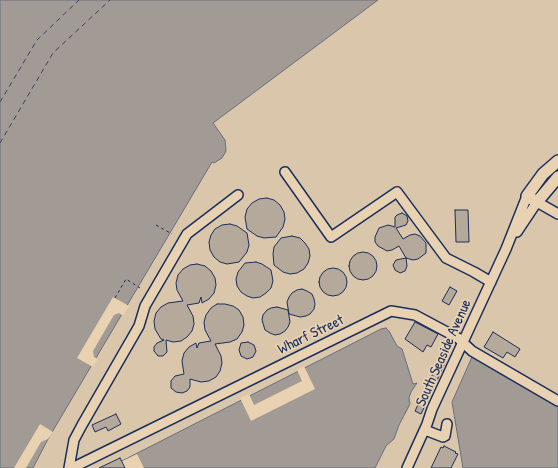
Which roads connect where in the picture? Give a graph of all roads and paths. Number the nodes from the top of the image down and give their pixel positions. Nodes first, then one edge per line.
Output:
1 (558, 161) edge
2 (285, 172) dead end
3 (558, 177) edge
4 (238, 195) dead end
5 (532, 199) junction
6 (558, 214) edge
7 (156, 225) dead end
8 (172, 234) dead end
9 (491, 282) junction
10 (140, 288) dead end
11 (115, 298) dead end
12 (464, 342) junction
13 (558, 401) edge
14 (447, 424) dead end
15 (425, 430) junction
16 (69, 468) edge
17 (72, 468) edge
18 (407, 468) edge

1 - 5 main road
2 - 9 street
3 - 5 main road
4 - 16 street
5 - 6 street
5 - 9 street, South Seaside Avenue
7 - 8 path
9 - 12 street, South Seaside Avenue
10 - 11 path
12 - 13 street, Wharf Street
12 - 15 street, South Seaside Avenue
12 - 17 street, Wharf Street
14 - 15 street
15 - 18 street, South Seaside Avenue

